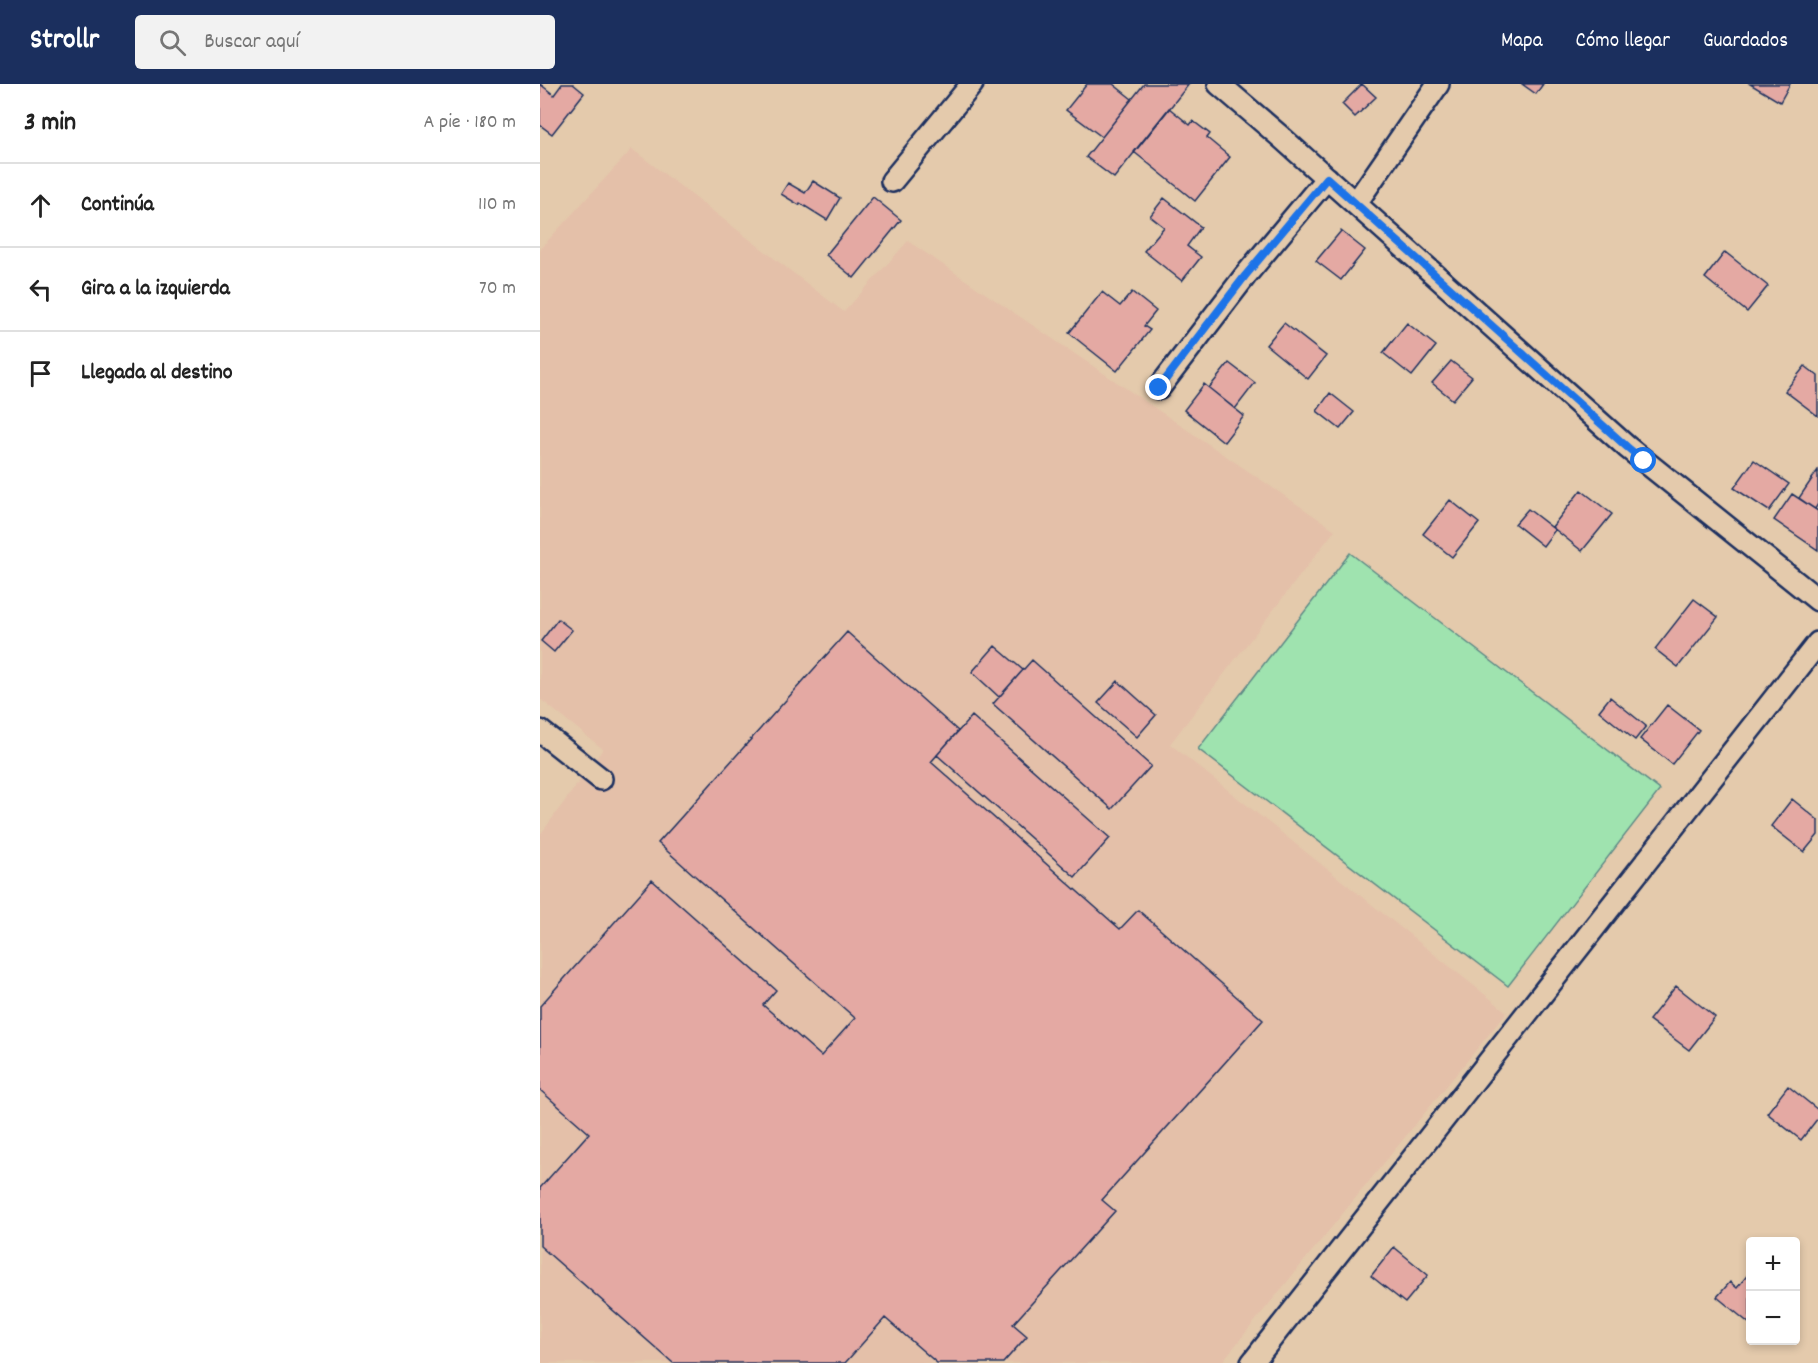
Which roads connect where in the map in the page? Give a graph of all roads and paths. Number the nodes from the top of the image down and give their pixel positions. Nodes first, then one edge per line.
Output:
1 (972, 84) edge
2 (1219, 84) edge
3 (1438, 84) edge
4 (1327, 178) junction
5 (892, 181) dead end
6 (1356, 203) junction
7 (1159, 388) dead end
8 (1818, 600) edge
9 (1818, 643) edge
10 (540, 731) edge
11 (601, 779) dead end
12 (1252, 1363) edge

1 - 5 street
2 - 4 street
3 - 6 street
4 - 6 street
4 - 7 street
6 - 8 street
9 - 12 street
10 - 11 street

